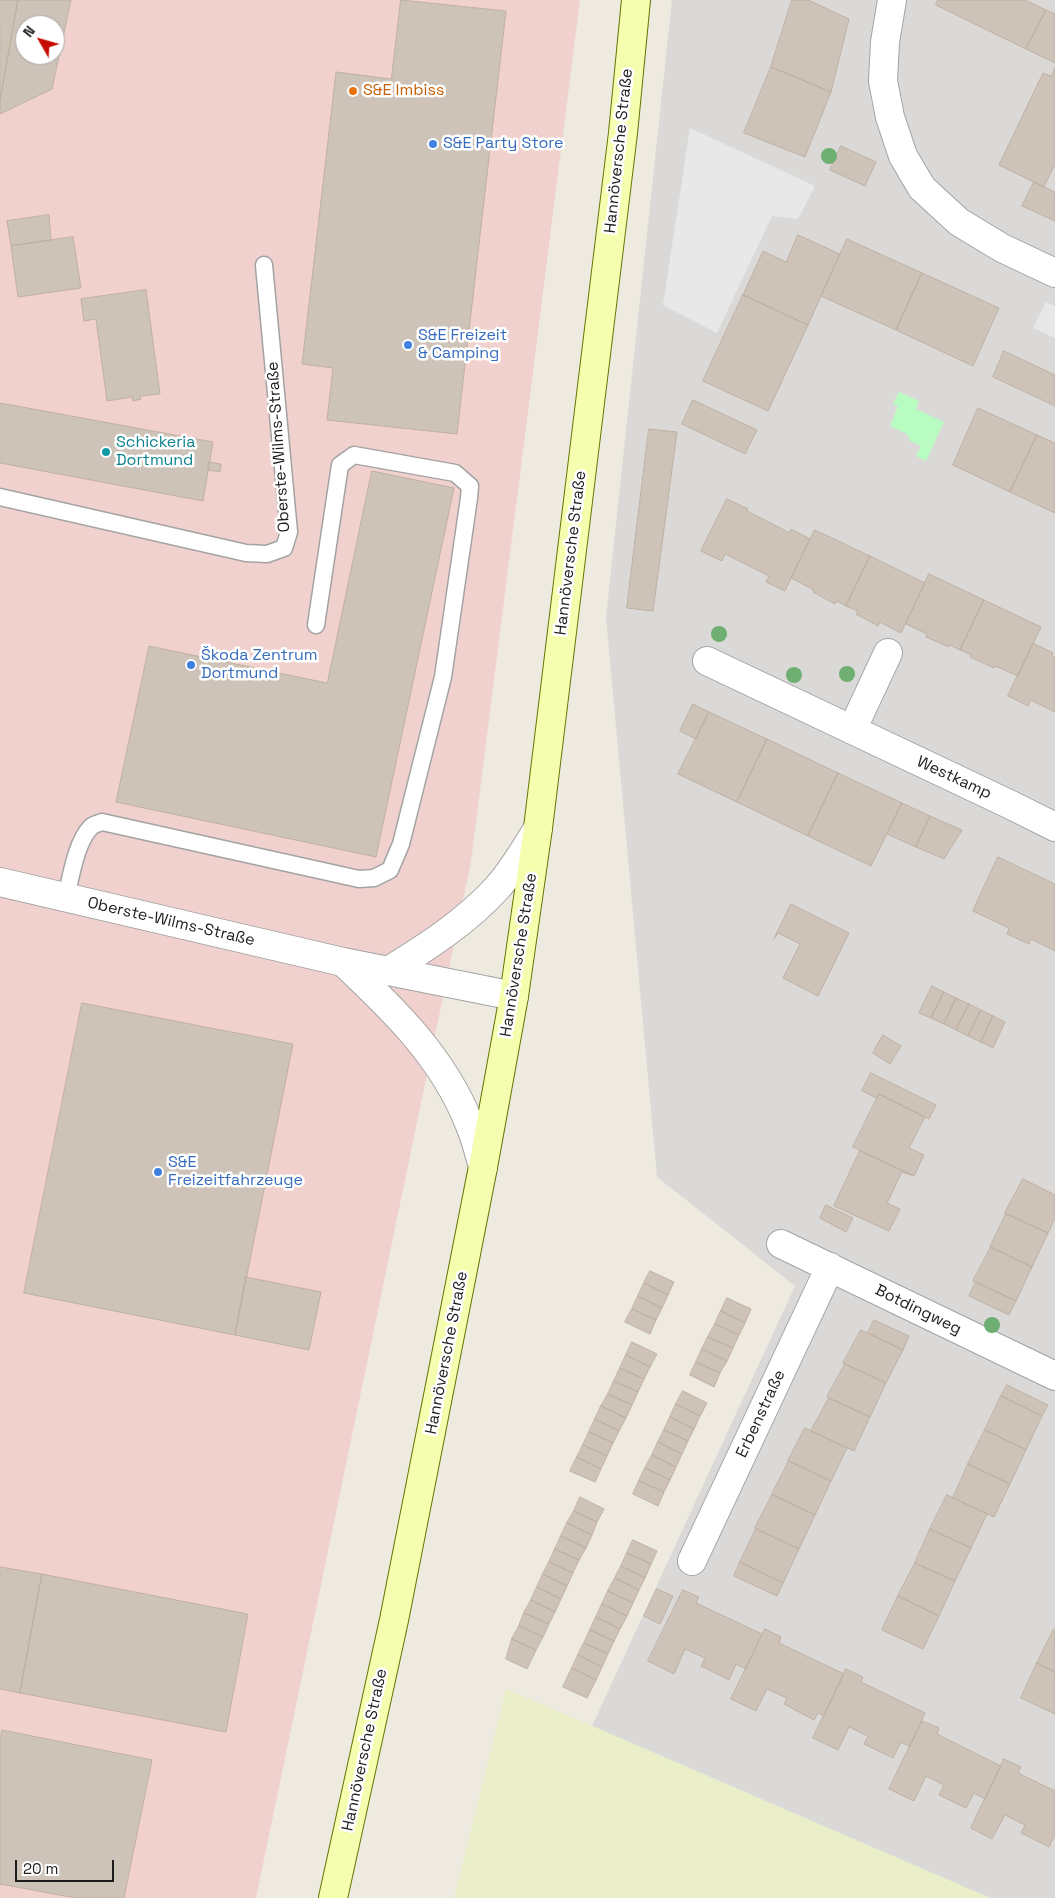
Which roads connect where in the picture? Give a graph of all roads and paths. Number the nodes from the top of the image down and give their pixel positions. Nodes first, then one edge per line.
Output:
1 (636, 0) edge
2 (892, 0) edge
3 (264, 265) dead end
4 (1055, 273) edge
5 (0, 498) edge
6 (316, 625) dead end
7 (888, 653) dead end
8 (708, 662) dead end
9 (852, 730) junction
10 (1055, 827) edge
11 (538, 828) junction
12 (0, 882) edge
13 (66, 897) junction
14 (343, 962) junction
15 (388, 971) junction
16 (514, 996) junction
17 (483, 1167) junction
18 (781, 1244) dead end
19 (830, 1268) junction
20 (1055, 1376) edge
21 (692, 1561) dead end
22 (333, 1898) edge

1 - 11 main road, Hannöversche Straße
2 - 4 street
3 - 5 lane, Oberste-Wilms-Straße
6 - 13 lane
7 - 9 street
8 - 9 street, Westkamp
9 - 10 street, Westkamp
11 - 15 street
11 - 16 main road, Hannöversche Straße
12 - 13 street, Oberste-Wilms-Straße
13 - 14 street, Oberste-Wilms-Straße
14 - 15 street, Oberste-Wilms-Straße
14 - 17 street, Oberste-Wilms-Straße
15 - 16 street, Oberste-Wilms-Straße
16 - 17 main road, Hannöversche Straße
17 - 22 main road, Hannöversche Straße
18 - 19 street, Botdingweg
19 - 20 street, Botdingweg
19 - 21 street, Erbenstraße

